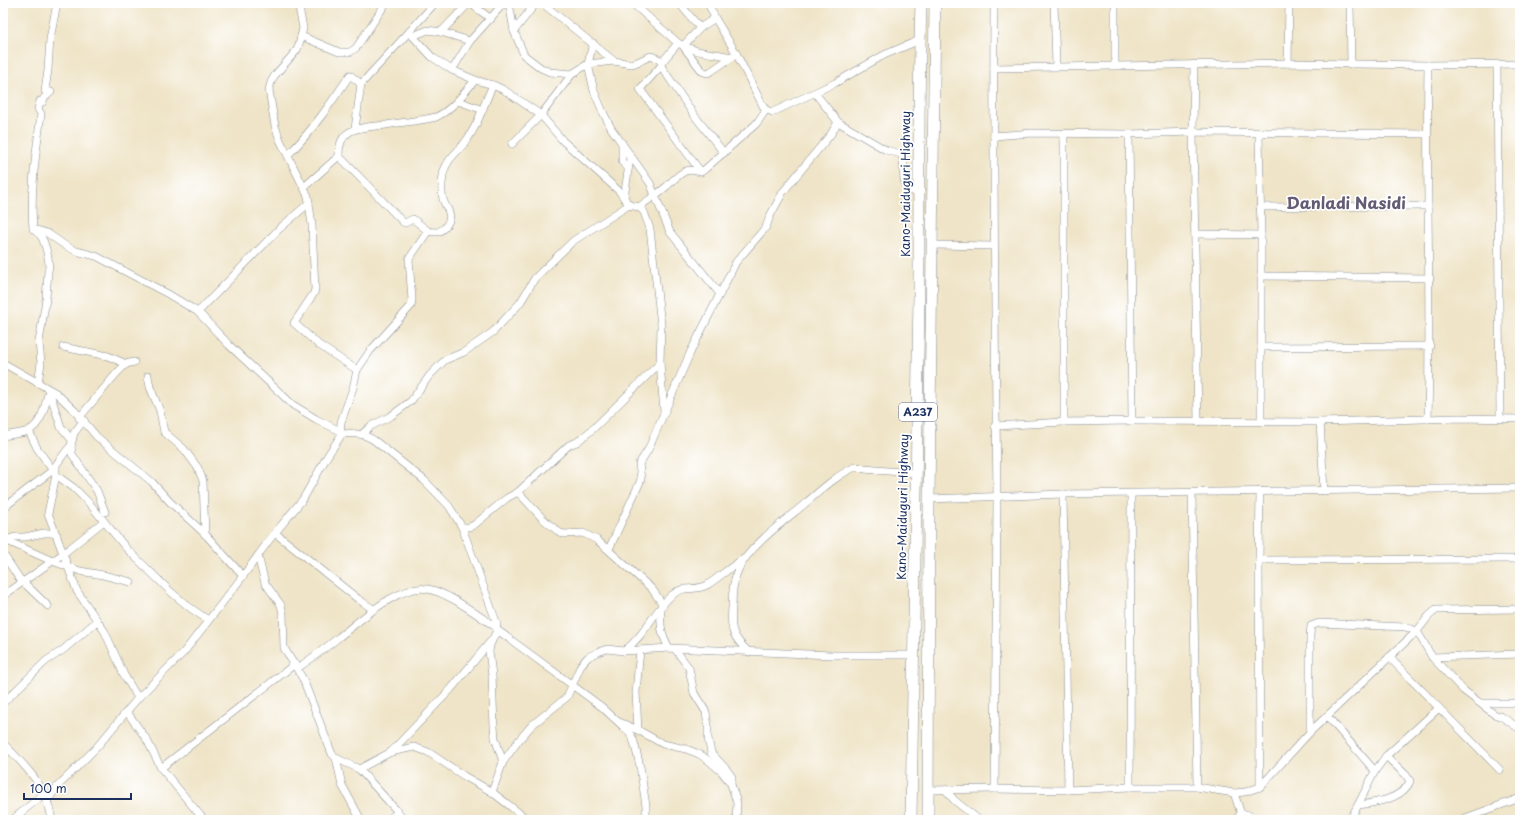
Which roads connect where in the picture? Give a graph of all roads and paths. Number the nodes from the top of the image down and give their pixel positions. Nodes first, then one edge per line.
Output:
1 (57, 3) edge
2 (298, 3) edge
3 (386, 3) edge
4 (435, 3) edge
5 (469, 3) edge
6 (504, 3) edge
7 (509, 3) edge
8 (536, 3) edge
9 (542, 3) edge
10 (556, 3) edge
11 (632, 3) edge
12 (678, 3) edge
13 (708, 3) edge
14 (921, 3) edge
15 (935, 3) edge
16 (994, 3) edge
17 (1054, 3) edge
18 (1115, 3) edge
19 (1289, 3) edge
20 (1350, 3) edge
21 (551, 9) junction
22 (716, 18) junction
23 (490, 19) junction
24 (700, 28) junction
25 (441, 32) junction
26 (514, 32) junction
27 (411, 34) junction
28 (301, 36) junction
29 (920, 40) junction
30 (470, 41) junction
31 (592, 43) junction
32 (681, 44) junction
33 (734, 55) junction
34 (614, 61) junction
35 (1288, 63) junction
36 (588, 64) junction
37 (662, 64) junction
38 (1194, 64) junction
39 (1351, 64) junction
40 (1497, 64) junction
41 (1520, 64) edge
42 (1115, 65) junction
43 (1428, 65) junction
44 (1056, 66) junction
45 (994, 68) junction
46 (452, 70) junction
47 (572, 74) junction
48 (475, 80) junction
49 (361, 84) junction
50 (493, 85) junction
51 (815, 93) junction
52 (458, 100) junction
53 (483, 110) junction
54 (766, 110) junction
55 (541, 115) junction
56 (838, 122) junction
57 (355, 129) junction
58 (1193, 132) junction
59 (1064, 133) junction
60 (1129, 134) junction
61 (1259, 134) junction
62 (1427, 134) junction
63 (994, 136) junction
64 (622, 143) junction
65 (512, 144) dead end
66 (724, 153) junction
67 (288, 155) junction
68 (339, 156) junction
69 (701, 172) junction
70 (304, 187) junction
71 (918, 194) junction
72 (655, 196) junction
73 (624, 198) junction
74 (309, 203) junction
75 (629, 205) junction
76 (1428, 206) junction
77 (639, 207) junction
78 (1260, 207) junction
79 (33, 229) junction
80 (428, 231) junction
81 (1195, 234) junction
82 (1261, 235) junction
83 (932, 245) junction
84 (994, 246) junction
85 (1261, 276) junction
86 (1430, 278) junction
87 (720, 294) junction
88 (198, 312) junction
89 (1430, 346) junction
90 (63, 347) dead end
91 (1261, 347) junction
92 (134, 362) dead end
93 (3, 363) edge
94 (660, 363) junction
95 (126, 364) junction
96 (357, 370) junction
97 (148, 376) dead end
98 (38, 383) junction
99 (49, 390) junction
100 (664, 412) junction
101 (1500, 418) junction
102 (1428, 419) junction
103 (1520, 419) edge
104 (1132, 421) junction
105 (83, 422) junction
106 (1064, 422) junction
107 (1198, 422) junction
108 (1261, 422) junction
109 (1320, 422) junction
110 (995, 426) junction
111 (29, 430) junction
112 (340, 432) junction
113 (362, 434) junction
114 (3, 436) edge
115 (71, 443) junction
116 (55, 470) junction
117 (917, 472) junction
118 (1520, 488) edge
119 (1260, 491) junction
120 (1324, 491) junction
121 (518, 492) junction
122 (1192, 493) junction
123 (1063, 494) junction
124 (1131, 494) junction
125 (997, 497) junction
126 (929, 499) junction
127 (3, 508) edge
128 (105, 512) dead end
129 (104, 521) junction
130 (462, 527) junction
131 (275, 533) junction
132 (205, 534) junction
133 (57, 535) junction
134 (5, 539) edge
135 (609, 549) junction
136 (64, 553) junction
137 (3, 554) edge
138 (258, 556) junction
139 (745, 558) junction
140 (1520, 559) edge
141 (1259, 560) junction
142 (52, 561) junction
143 (68, 567) junction
144 (243, 576) junction
145 (22, 581) junction
146 (131, 582) dead end
147 (3, 596) edge
148 (48, 606) dead end
149 (662, 606) junction
150 (373, 609) junction
151 (1520, 609) edge
152 (208, 620) junction
153 (98, 621) junction
154 (496, 628) junction
155 (1417, 631) junction
156 (493, 639) junction
157 (672, 648) junction
158 (640, 650) junction
159 (624, 651) junction
160 (749, 652) junction
161 (1520, 654) edge
162 (915, 655) junction
163 (1389, 657) junction
164 (1432, 657) junction
165 (297, 666) junction
166 (571, 685) junction
167 (138, 698) junction
168 (3, 703) edge
169 (1480, 703) junction
170 (1520, 703) edge
171 (1439, 708) junction
172 (127, 712) junction
173 (1327, 716) junction
174 (616, 721) junction
175 (1520, 729) edge
176 (638, 730) junction
177 (1310, 732) junction
178 (3, 743) edge
179 (391, 752) junction
180 (1386, 756) junction
181 (336, 758) junction
182 (503, 762) junction
183 (160, 768) junction
184 (359, 769) junction
185 (1500, 770) dead end
186 (1375, 771) junction
187 (731, 784) junction
188 (1130, 787) junction
189 (1197, 787) junction
190 (1260, 787) junction
191 (995, 789) junction
192 (928, 790) junction
193 (946, 790) junction
194 (1068, 790) junction
195 (492, 792) junction
196 (45, 793) junction
197 (1234, 793) junction
198 (1520, 798) edge
199 (48, 800) junction
200 (1358, 805) junction
201 (398, 812) junction
202 (1241, 814) junction
203 (12, 820) edge
204 (52, 820) edge
205 (204, 820) edge
206 (360, 820) edge
207 (388, 820) edge
208 (403, 820) edge
209 (528, 820) edge
210 (646, 820) edge
211 (736, 820) edge
212 (911, 820) edge
213 (928, 820) edge
214 (979, 820) edge
215 (1235, 820) edge
216 (1258, 820) edge
217 (1350, 820) edge
218 (1462, 820) edge

1 - 79 street
2 - 28 street
3 - 28 street
4 - 27 street
5 - 23 street
5 - 25 street
6 - 23 street
7 - 26 street
8 - 26 street
9 - 21 street
10 - 21 street
11 - 32 street
12 - 24 street
13 - 22 street
14 - 29 highway, Kano-Maiduguri Highway / A237
15 - 83 highway, Kano-Maiduguri Highway / A237
16 - 45 street
17 - 44 street
18 - 42 street
19 - 35 street
20 - 39 street
21 - 31 street
22 - 24 street
22 - 33 street
23 - 30 street
24 - 32 street
25 - 27 street
25 - 30 street
26 - 47 street
27 - 46 street
27 - 49 street
28 - 67 street
29 - 51 street
29 - 71 highway, Kano-Maiduguri Highway / A237
30 - 46 street
31 - 34 street
31 - 36 street
32 - 33 street
32 - 33 street
32 - 37 street
33 - 54 street
34 - 36 street
34 - 37 street
35 - 38 street
35 - 39 street
36 - 47 street
36 - 64 street
37 - 66 street
37 - 69 street
38 - 42 street
38 - 58 street
39 - 43 street
40 - 41 street
40 - 43 street
40 - 101 street
42 - 44 street
43 - 62 street
44 - 45 street
45 - 63 street
46 - 48 street
47 - 55 street
48 - 50 street
48 - 52 street
49 - 57 street
49 - 67 street
50 - 53 street
50 - 55 street
51 - 54 street
51 - 56 street
52 - 53 street
52 - 57 street
53 - 80 street
54 - 66 street
55 - 65 street
55 - 73 street
56 - 71 street
56 - 87 street
57 - 68 street
58 - 60 street
58 - 61 street
58 - 81 street
59 - 60 street
59 - 63 street
59 - 106 street
60 - 104 street
61 - 62 street
61 - 78 street
62 - 76 street
63 - 84 street
64 - 72 street
64 - 73 street
66 - 69 street
67 - 70 street
68 - 70 street
68 - 80 street
69 - 72 street
70 - 74 street
71 - 117 highway, Kano-Maiduguri Highway / A237
72 - 77 street
72 - 87 street
73 - 75 street
74 - 88 street
74 - 96 street
75 - 77 street
75 - 113 street
76 - 78 street
76 - 86 street
77 - 94 street
78 - 82 street
79 - 88 street
79 - 98 street
80 - 96 street
81 - 82 street
81 - 107 street
82 - 85 street
83 - 84 street
83 - 126 highway, Kano-Maiduguri Highway / A237
84 - 110 street
85 - 86 street
85 - 91 street
86 - 89 street
87 - 100 street
88 - 112 street
89 - 91 street
89 - 102 street
90 - 95 street
91 - 108 street
92 - 95 street
93 - 98 street
94 - 100 street
94 - 121 street
95 - 105 street
96 - 112 street
97 - 132 street
98 - 99 street
99 - 105 street
99 - 111 street
99 - 115 street
100 - 135 street
101 - 102 street
101 - 103 street
102 - 109 street
104 - 106 street
104 - 107 street
105 - 115 street
105 - 132 street
106 - 110 street
107 - 108 street
108 - 109 street
109 - 120 street
110 - 125 street
111 - 114 street
111 - 116 street
112 - 113 street
112 - 131 street
113 - 130 street
115 - 116 street
115 - 128 street
116 - 127 street
116 - 129 street
116 - 133 street
117 - 139 street
117 - 162 highway, Kano-Maiduguri Highway / A237
118 - 120 street
119 - 120 street
119 - 122 street
119 - 141 street
121 - 130 street
121 - 135 street
122 - 124 street
122 - 189 street
123 - 124 street
123 - 125 street
123 - 194 street
124 - 188 street
125 - 126 street
125 - 191 street
126 - 192 highway, Kano-Maiduguri Highway / A237
129 - 136 street
129 - 152 street
130 - 154 street
131 - 138 street
131 - 150 street
132 - 144 street
133 - 134 street
133 - 136 street
134 - 142 street
135 - 149 street
136 - 142 street
136 - 143 street
137 - 145 street
138 - 144 street
138 - 165 street
139 - 149 street
139 - 160 street
140 - 141 street
141 - 190 street
142 - 143 street
142 - 145 street
143 - 146 street
143 - 153 street
144 - 152 street
145 - 147 street
145 - 148 street
149 - 157 street
149 - 159 street
150 - 154 street
150 - 165 street
151 - 155 street
152 - 167 street
153 - 167 street
153 - 168 street
154 - 156 street
154 - 166 street
155 - 163 street
155 - 164 street
155 - 177 street
156 - 179 street
156 - 182 street
157 - 158 street
157 - 160 street
157 - 187 street
158 - 159 street
158 - 176 street
159 - 166 street
160 - 162 street
161 - 164 street
162 - 212 highway, Kano-Maiduguri Highway / A237
163 - 171 street
163 - 173 street
164 - 169 street
165 - 181 street
165 - 183 street
166 - 174 street
166 - 182 street
167 - 172 street
169 - 170 street
169 - 175 street
171 - 180 street
171 - 185 street
172 - 183 street
172 - 199 street
173 - 177 street
173 - 186 street
174 - 176 street
174 - 210 street
176 - 187 street
177 - 190 street
178 - 196 street
179 - 184 street
179 - 195 street
180 - 186 street
180 - 200 street
181 - 184 street
181 - 206 street
182 - 195 street
183 - 205 street
184 - 201 street
186 - 200 street
187 - 211 street
188 - 189 street
188 - 194 street
189 - 197 street
190 - 197 street
191 - 193 street
191 - 194 street
192 - 193 street
192 - 213 highway, Kano-Maiduguri Highway / A237
193 - 214 street
195 - 209 street
196 - 199 street
196 - 203 street
197 - 202 street
198 - 218 street
199 - 204 street
200 - 217 street
201 - 207 street
201 - 208 street
202 - 215 street
202 - 216 street

